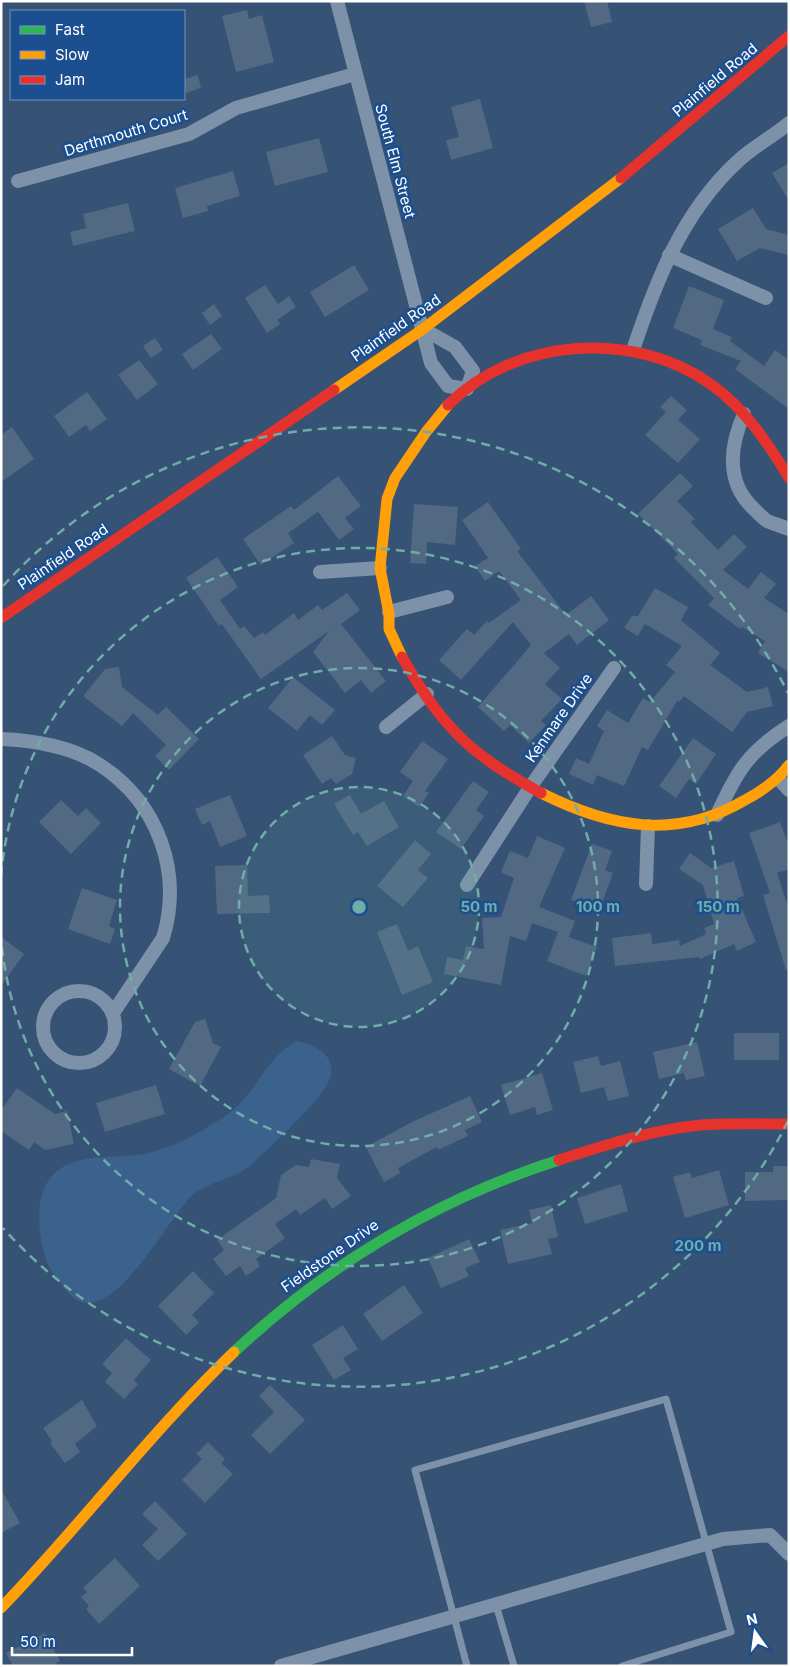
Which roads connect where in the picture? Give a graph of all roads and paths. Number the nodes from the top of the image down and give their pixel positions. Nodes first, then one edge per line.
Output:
1 (337, 1) edge
2 (789, 36) edge
3 (355, 74) junction
4 (789, 123) edge
5 (18, 181) dead end
6 (669, 255) junction
7 (766, 298) dead end
8 (423, 328) junction
9 (632, 350) junction
10 (467, 389) junction
11 (744, 414) junction
12 (789, 478) edge
13 (789, 529) edge
14 (380, 568) junction
15 (320, 572) dead end
16 (447, 597) dead end
17 (389, 612) junction
18 (1, 618) edge
19 (614, 668) dead end
20 (427, 694) junction
21 (789, 726) edge
22 (386, 727) dead end
23 (1, 739) edge
24 (789, 765) edge
25 (779, 779) junction
26 (531, 786) junction
27 (789, 790) edge
28 (718, 815) junction
29 (648, 826) junction
30 (646, 884) dead end
31 (467, 885) dead end
32 (113, 1013) junction
33 (789, 1124) edge
34 (706, 1544) junction
35 (789, 1554) edge
36 (496, 1605) junction
37 (1, 1608) edge
38 (453, 1617) junction
39 (281, 1666) edge
40 (467, 1666) edge
41 (514, 1666) edge
42 (622, 1666) edge

1 - 3 street, South Elm Street
2 - 8 street, Plainfield Road
3 - 5 street, Derthmouth Court
3 - 8 street, South Elm Street
4 - 6 street
6 - 7 street
6 - 9 street
8 - 10 street
8 - 10 street
8 - 18 street, Plainfield Road
9 - 10 street, Kenmare Drive
9 - 11 street, Kenmare Drive
10 - 14 street, Kenmare Drive
11 - 12 street, Kenmare Drive
11 - 13 street
14 - 15 street
14 - 17 street, Kenmare Drive
16 - 17 street
17 - 20 street, Kenmare Drive
19 - 26 street, Kenmare Drive
20 - 22 street
20 - 26 street, Kenmare Drive
21 - 28 street
23 - 32 street
24 - 25 street, Kenmare Drive
25 - 27 street
25 - 28 street, Kenmare Drive
26 - 29 street, Kenmare Drive
26 - 31 street, Kenmare Drive
28 - 29 street, Kenmare Drive
29 - 30 street
32 - 32 street
33 - 37 street, Fieldstone Drive
34 - 35 street
34 - 36 street
34 - 38 lane
34 - 42 lane
36 - 38 street
36 - 41 lane
38 - 39 street
38 - 40 lane

